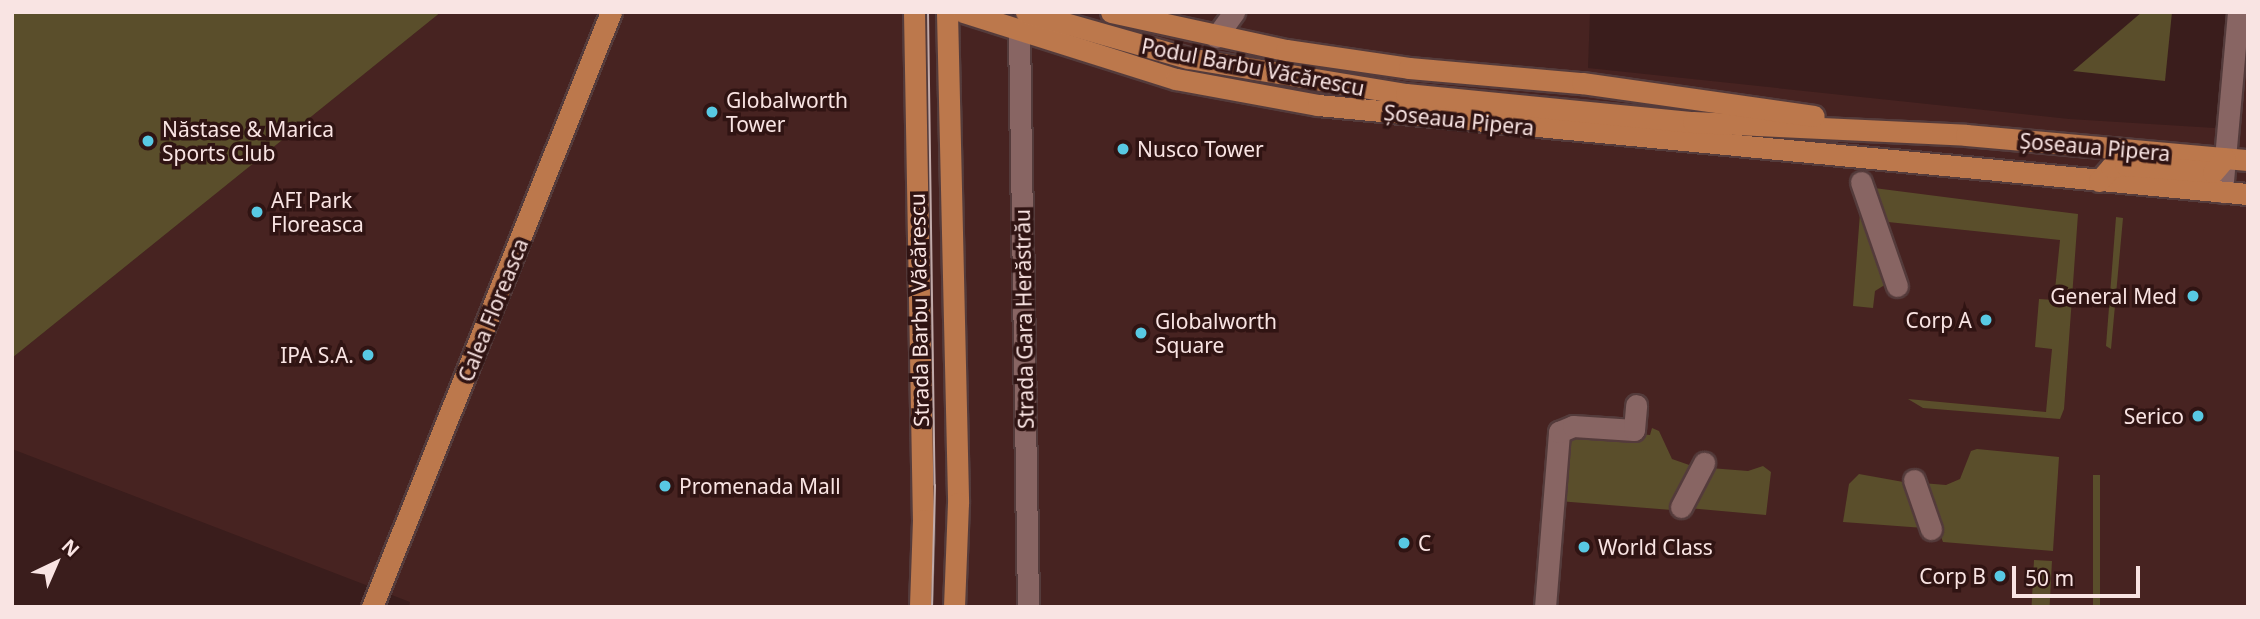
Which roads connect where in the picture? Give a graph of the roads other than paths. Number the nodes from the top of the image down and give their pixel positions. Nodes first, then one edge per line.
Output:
1 (611, 12) edge
2 (914, 12) edge
3 (947, 12) edge
4 (963, 12) edge
5 (1111, 12) edge
6 (1234, 12) edge
7 (2238, 12) edge
8 (1022, 22) edge
9 (1216, 37) junction
10 (1693, 122) junction
11 (1966, 135) junction
12 (2225, 158) junction
13 (2248, 160) edge
14 (1966, 170) junction
15 (2099, 181) junction
16 (1861, 182) dead end
17 (2222, 192) junction
18 (2248, 194) edge
19 (1898, 286) dead end
20 (1636, 405) dead end
21 (1704, 463) dead end
22 (1914, 481) dead end
23 (1681, 506) dead end
24 (1931, 529) dead end
25 (372, 607) edge
26 (920, 607) edge
27 (954, 607) edge
28 (1028, 607) edge
29 (1545, 607) edge

1 - 25 main road, Calea Floreasca
2 - 26 main road, Strada Barbu Văcărescu
3 - 27 main road, Strada Barbu Văcărescu
4 - 8 main road, Șoseaua Pipera
5 - 9 main road, Șoseaua Pipera
6 - 9 street
7 - 12 street
8 - 10 main road, Podul Barbu Văcărescu
8 - 14 main road, Șoseaua Pipera
8 - 28 street, Strada Gara Herăstrău
9 - 11 main road, Șoseaua Pipera
10 - 11 main road, Șoseaua Pipera
10 - 14 main road, Șoseaua Pipera
11 - 12 main road, Șoseaua Pipera
12 - 13 main road, Șoseaua Pipera
12 - 15 main road, Șoseaua Pipera
12 - 17 street
14 - 15 main road, Șoseaua Pipera
15 - 17 main road, Șoseaua Pipera
16 - 19 street
17 - 18 main road, Șoseaua Pipera
20 - 29 street
21 - 23 street
22 - 24 street

